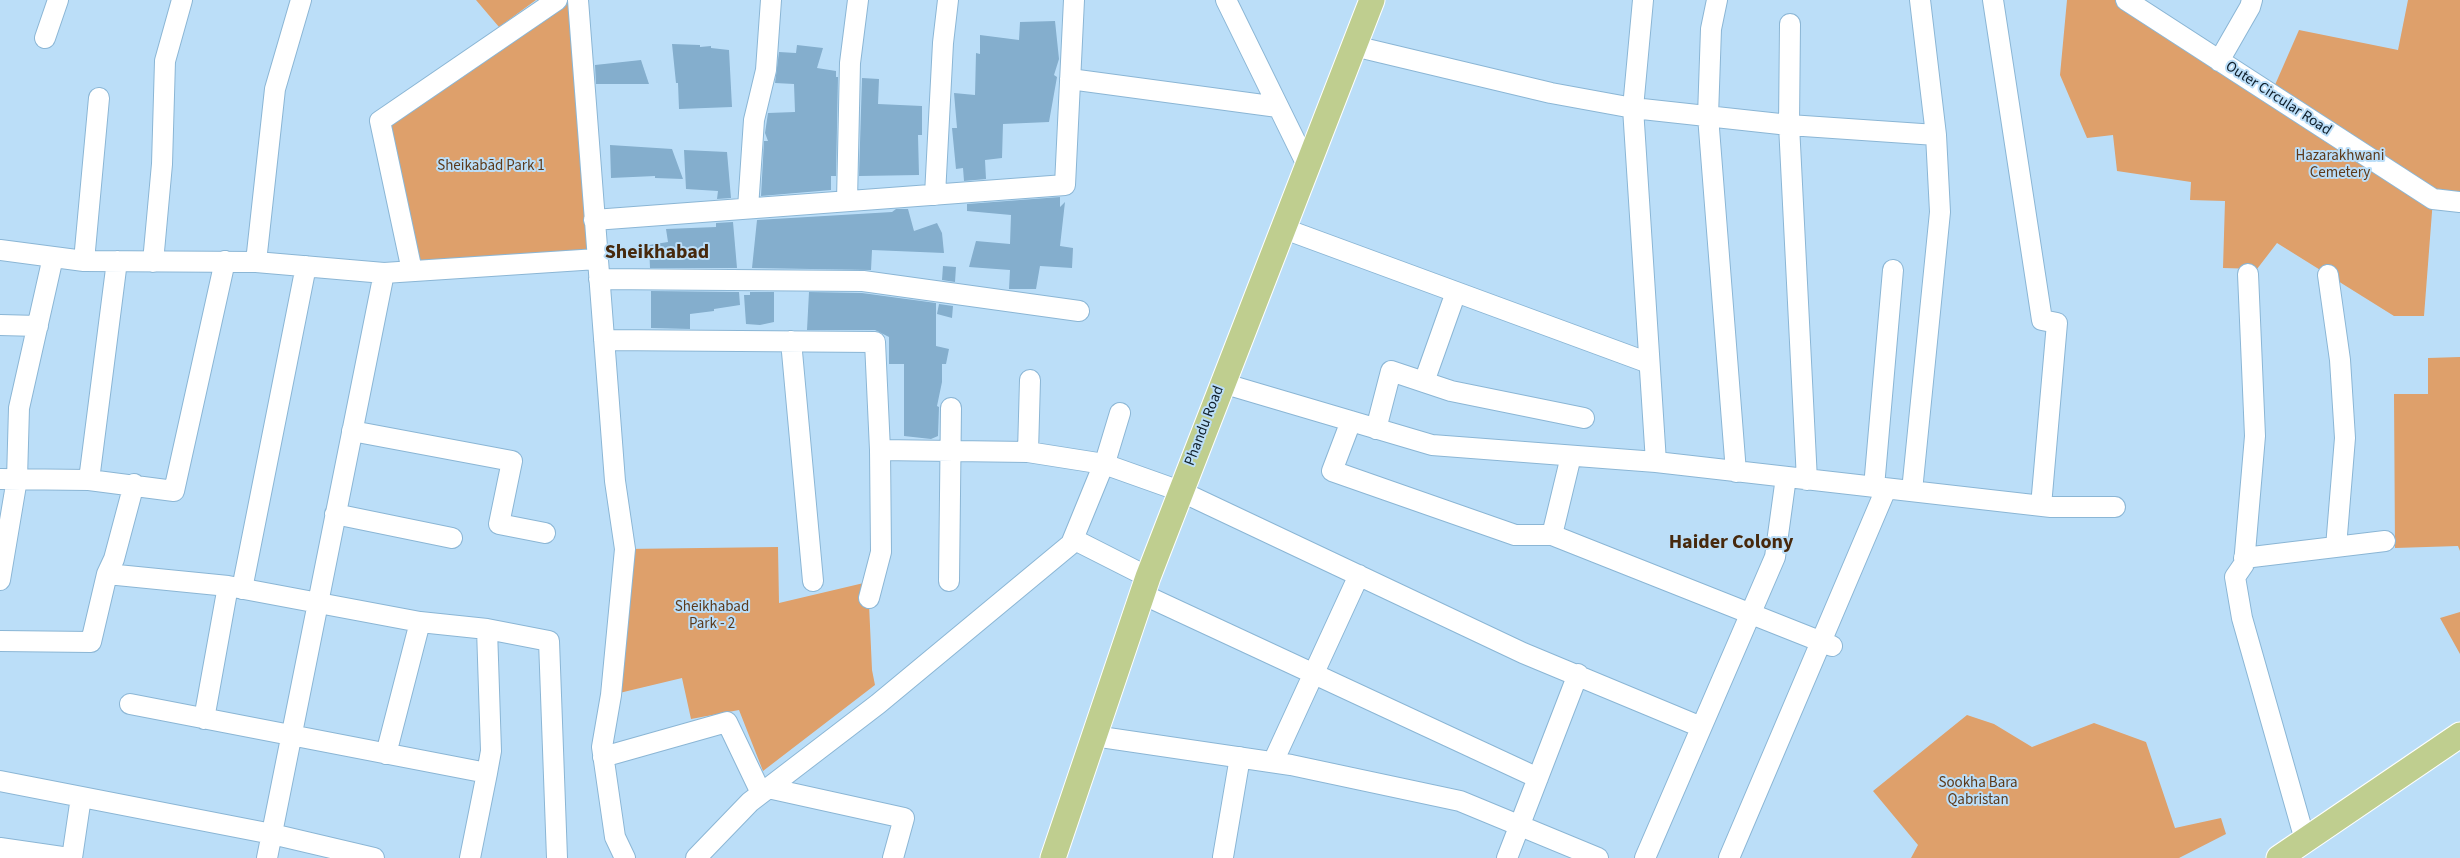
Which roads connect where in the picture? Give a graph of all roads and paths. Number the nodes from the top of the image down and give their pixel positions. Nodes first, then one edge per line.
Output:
1 (58, 0) edge
2 (182, 0) edge
3 (301, 0) edge
4 (558, 0) edge
5 (578, 0) edge
6 (771, 0) edge
7 (858, 0) edge
8 (948, 0) edge
9 (1074, 0) edge
10 (1226, 0) edge
11 (1372, 0) edge
12 (1643, 0) edge
13 (1717, 0) edge
14 (1920, 0) edge
15 (1993, 0) edge
16 (2252, 0) edge
17 (2131, 2) edge
18 (1790, 24) dead end
19 (45, 38) dead end
20 (1354, 46) junction
21 (2219, 61) junction
22 (1070, 79) junction
23 (99, 98) dead end
24 (1278, 107) junction
25 (1632, 108) junction
26 (1708, 116) junction
27 (1789, 125) junction
28 (1936, 135) junction
29 (1306, 165) junction
30 (935, 195) junction
31 (847, 201) junction
32 (2460, 202) edge
33 (748, 208) junction
34 (594, 220) junction
35 (1282, 228) junction
36 (0, 250) edge
37 (53, 257) junction
38 (597, 259) junction
39 (84, 261) junction
40 (117, 262) junction
41 (153, 262) junction
42 (225, 262) junction
43 (256, 262) junction
44 (306, 266) junction
45 (1893, 270) dead end
46 (412, 271) junction
47 (384, 272) junction
48 (2248, 274) dead end
49 (2328, 275) dead end
50 (599, 279) junction
51 (1456, 292) junction
52 (1079, 311) dead end
53 (0, 325) edge
54 (38, 326) junction
55 (604, 340) junction
56 (791, 342) junction
57 (1649, 363) junction
58 (1030, 380) dead end
59 (1424, 382) junction
60 (1222, 383) junction
61 (951, 408) dead end
62 (1120, 413) dead end
63 (1584, 418) dead end
64 (1351, 421) junction
65 (1376, 428) junction
66 (352, 431) junction
67 (880, 450) junction
68 (951, 451) junction
69 (1028, 452) junction
70 (1572, 456) junction
71 (1656, 462) junction
72 (1104, 464) junction
73 (1736, 472) junction
74 (1786, 478) junction
75 (8, 479) edge
76 (89, 480) junction
77 (1807, 480) junction
78 (134, 484) junction
79 (1880, 488) junction
80 (1180, 491) junction
81 (1912, 491) junction
82 (2041, 506) junction
83 (2115, 507) dead end
84 (335, 514) junction
85 (545, 533) dead end
86 (1552, 535) junction
87 (452, 538) dead end
88 (1073, 539) junction
89 (2385, 541) dead end
90 (2336, 547) junction
91 (2244, 558) junction
92 (107, 574) junction
93 (1360, 576) junction
94 (0, 580) edge
95 (813, 581) dead end
96 (949, 582) dead end
97 (1145, 585) junction
98 (235, 588) junction
99 (869, 598) dead end
100 (318, 601) junction
101 (1751, 614) junction
102 (420, 622) junction
103 (487, 629) junction
104 (0, 641) edge
105 (1826, 644) junction
106 (1314, 673) junction
107 (1578, 674) junction
108 (130, 704) dead end
109 (204, 719) junction
110 (1702, 727) junction
111 (2460, 735) edge
112 (290, 736) junction
113 (1094, 736) junction
114 (386, 754) junction
115 (1240, 757) junction
116 (603, 758) junction
117 (1273, 762) junction
118 (487, 773) junction
119 (1538, 778) junction
120 (0, 782) edge
121 (765, 791) junction
122 (81, 797) junction
123 (1520, 824) junction
124 (272, 834) junction
125 (2305, 840) junction
126 (0, 848) edge
127 (1220, 856) edge
128 (70, 858) edge
129 (267, 858) edge
130 (374, 858) edge
131 (470, 858) edge
132 (557, 858) edge
133 (625, 858) edge
134 (696, 858) edge
135 (893, 858) edge
136 (1053, 858) edge
137 (1507, 858) edge
138 (1598, 858) edge
139 (1645, 858) edge
140 (1729, 858) edge
141 (2278, 858) edge

1 - 19 street
2 - 41 street
3 - 43 street
4 - 46 street
5 - 34 street
6 - 33 street
7 - 31 street
8 - 30 street
9 - 22 street
10 - 24 street
11 - 20 main road, Phandu Road
12 - 25 street
13 - 26 street
14 - 28 street
15 - 82 street
16 - 21 street
17 - 21 street, Outer Circular Road
18 - 27 street
20 - 25 street
20 - 29 main road, Phandu Road
21 - 32 street, Outer Circular Road
22 - 24 street
22 - 30 street
23 - 39 street
24 - 29 street
25 - 26 street
25 - 57 street
26 - 27 street
26 - 73 street
27 - 28 street
27 - 77 street
28 - 81 street
29 - 35 main road, Phandu Road
30 - 31 street
31 - 33 street
33 - 34 street
34 - 38 street
35 - 51 street
35 - 60 main road, Phandu Road
36 - 37 street
37 - 39 street
37 - 54 street
38 - 46 street
38 - 50 street
39 - 40 street
40 - 41 street
40 - 76 street
41 - 42 street
42 - 43 street
42 - 78 street
43 - 44 street
44 - 47 street
44 - 98 street
45 - 79 street
46 - 47 street
47 - 66 street
48 - 91 street
49 - 90 street
50 - 52 street
50 - 55 street
51 - 57 street
51 - 59 street
53 - 54 street
54 - 75 street
55 - 56 street
55 - 116 street
56 - 67 street
56 - 95 street
57 - 71 street
58 - 69 street
59 - 63 street
59 - 65 street
60 - 64 street
60 - 80 main road, Phandu Road
61 - 68 street
62 - 72 street
64 - 65 street
64 - 86 street
65 - 70 street
66 - 84 street
66 - 85 street
67 - 68 street
67 - 99 street
68 - 69 street
68 - 96 street
69 - 72 street
70 - 71 street
70 - 86 street
71 - 73 street
72 - 80 street
72 - 88 street
73 - 74 street
74 - 77 street
74 - 101 street
75 - 76 street
75 - 94 street
76 - 78 street
77 - 79 street
78 - 92 street
79 - 81 street
79 - 105 street
80 - 93 street
80 - 97 main road, Phandu Road
81 - 82 street
82 - 83 street
84 - 87 street
84 - 100 street
86 - 101 street
88 - 97 street
88 - 121 street
89 - 90 street
90 - 91 street
91 - 125 street
92 - 98 street
92 - 104 street
93 - 106 street
93 - 107 street
97 - 106 street
97 - 113 main road, Phandu Road
98 - 100 street
98 - 109 street
100 - 102 street
100 - 112 street
101 - 105 street
101 - 110 street
102 - 103 street
102 - 114 street
103 - 118 street
103 - 132 street
105 - 140 street
106 - 117 street
106 - 119 street
107 - 110 street
107 - 119 street
108 - 109 street
109 - 112 street
110 - 139 street
111 - 125 main road
112 - 114 street
112 - 124 street
113 - 115 street
113 - 136 main road, Phandu Road
114 - 118 street
115 - 117 street
115 - 127 street
116 - 121 street
116 - 133 street
117 - 123 street
118 - 131 street
119 - 123 street
120 - 122 street
121 - 134 street
121 - 135 street
122 - 124 street
122 - 128 street
123 - 137 street
123 - 138 street
124 - 129 street
124 - 130 street
125 - 141 main road
126 - 128 street

